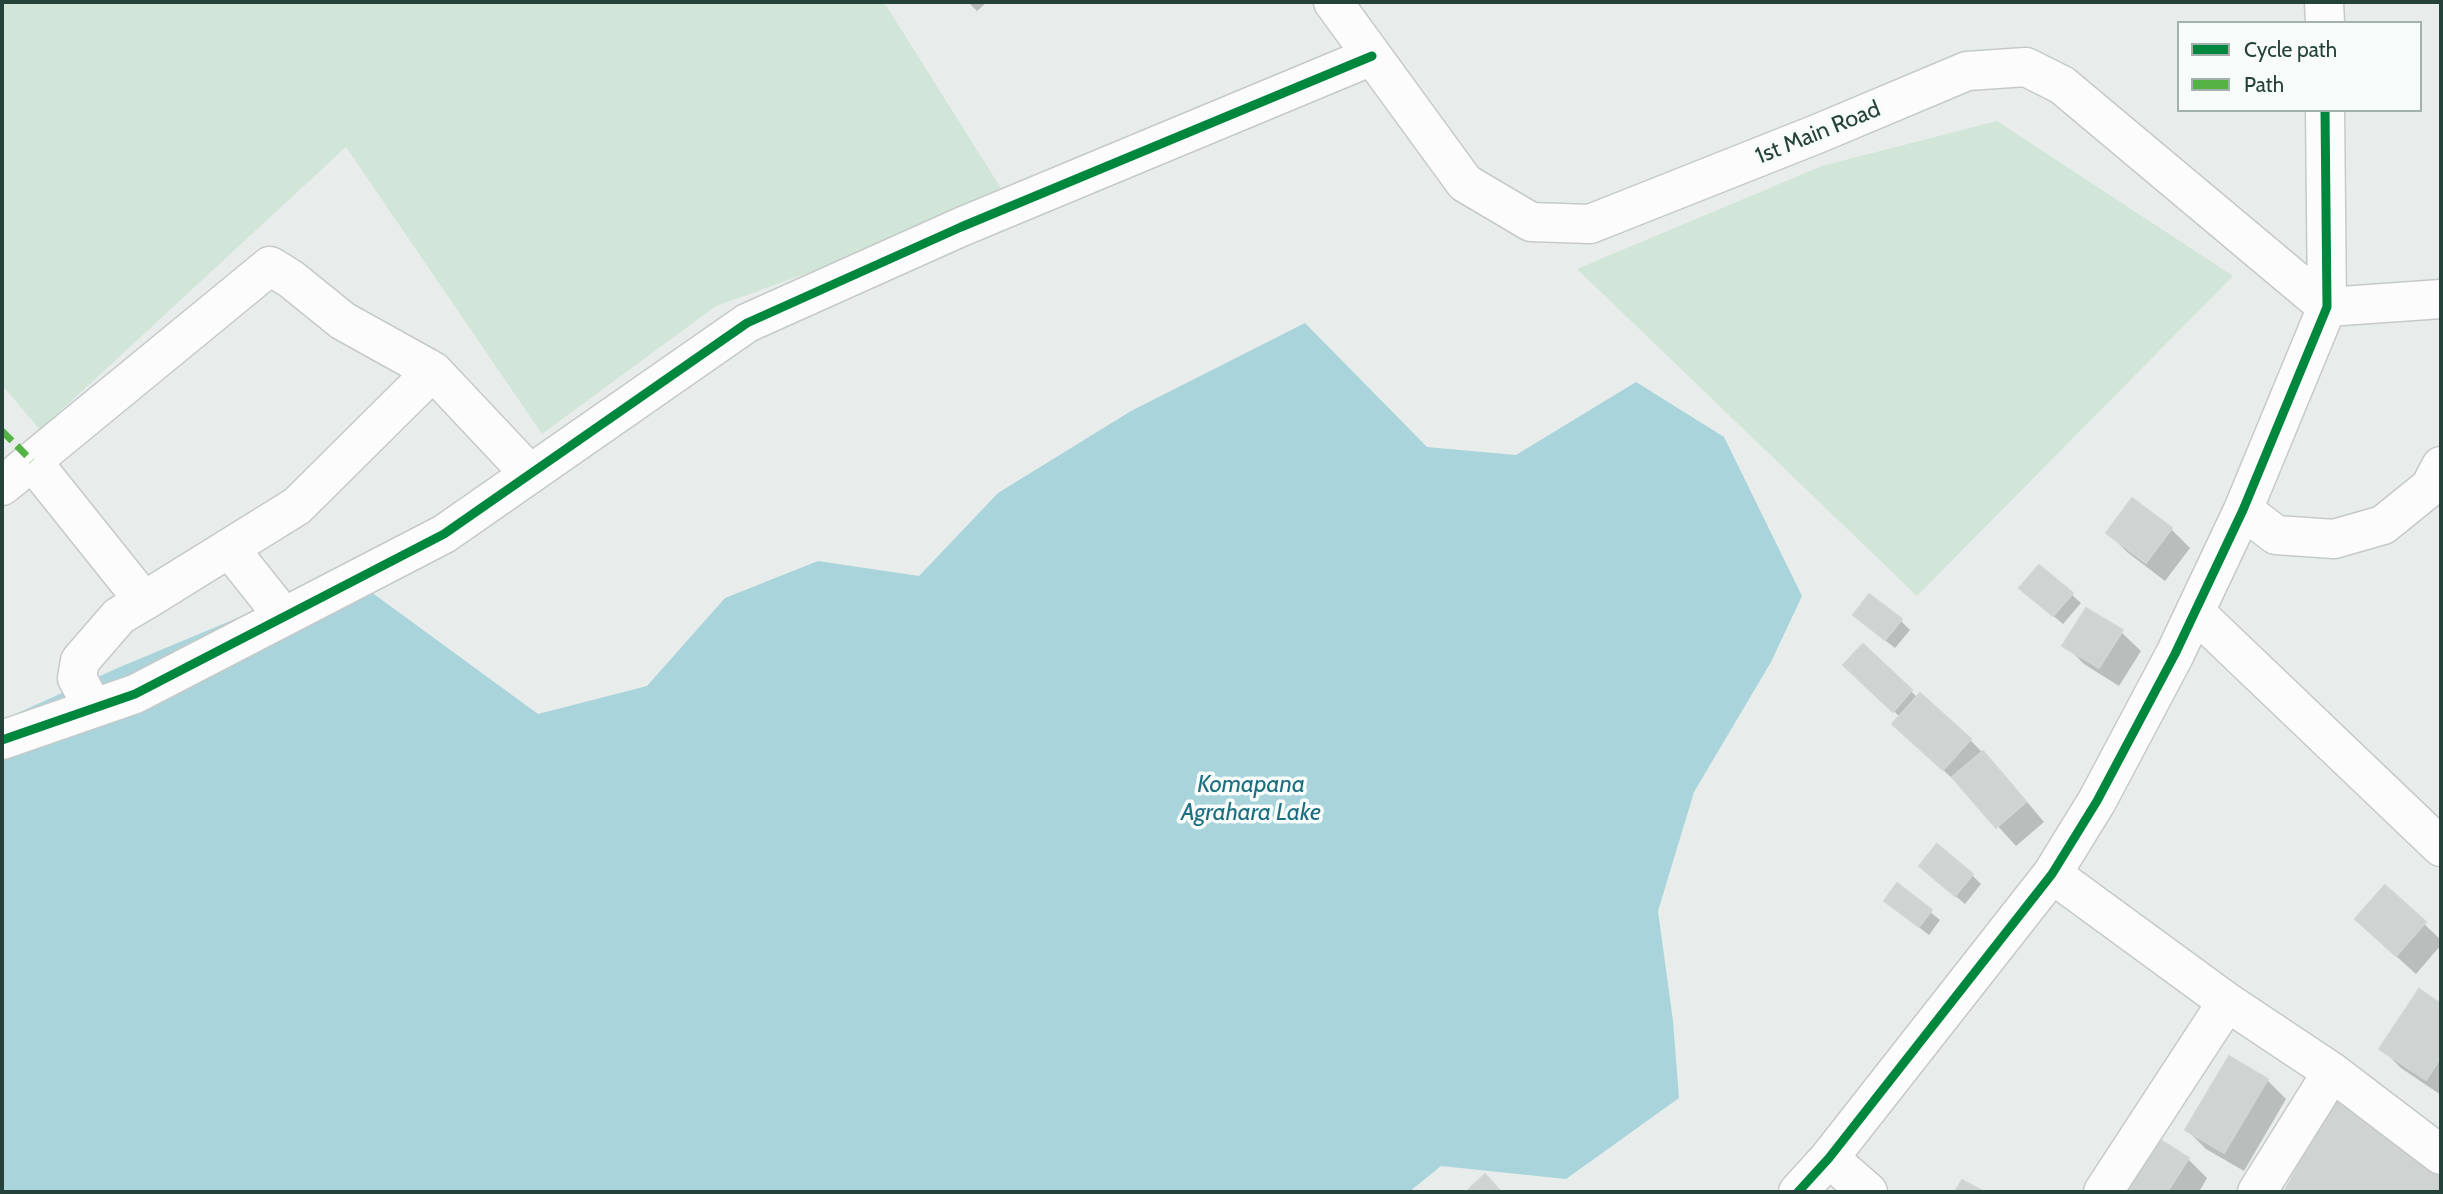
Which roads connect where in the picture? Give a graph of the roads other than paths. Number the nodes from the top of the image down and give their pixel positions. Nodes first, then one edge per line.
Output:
1 (1333, 2) edge
2 (2324, 2) edge
3 (2325, 21) edge
4 (1372, 56) junction
5 (2325, 112) edge
6 (2441, 299) edge
7 (2327, 307) junction
8 (433, 371) junction
9 (32, 461) junction
10 (529, 473) junction
11 (2438, 483) edge
12 (2, 486) edge
13 (2243, 510) junction
14 (229, 548) junction
15 (144, 601) junction
16 (2194, 612) junction
17 (284, 617) junction
18 (93, 708) junction
19 (2, 740) edge
20 (2441, 847) edge
21 (2052, 874) junction
22 (2227, 1002) junction
23 (2332, 1072) junction
24 (2441, 1155) edge
25 (1829, 1158) junction
26 (1798, 1192) edge
27 (1868, 1192) edge
28 (2103, 1192) edge
29 (2257, 1192) edge

1 - 4 street, 1st Main Road
2 - 3 street
4 - 7 street, 1st Main Road
4 - 10 street
5 - 7 street
6 - 7 street
7 - 13 street
8 - 9 street
8 - 10 street
8 - 14 street
9 - 12 street
9 - 15 street
10 - 17 street
11 - 13 street
13 - 16 street
14 - 15 street
14 - 17 street
15 - 18 street
16 - 20 street
16 - 21 street
17 - 18 street
18 - 19 street
21 - 22 street
21 - 25 street
22 - 23 street
22 - 28 street
23 - 24 street
23 - 29 street
25 - 26 street
25 - 27 street

